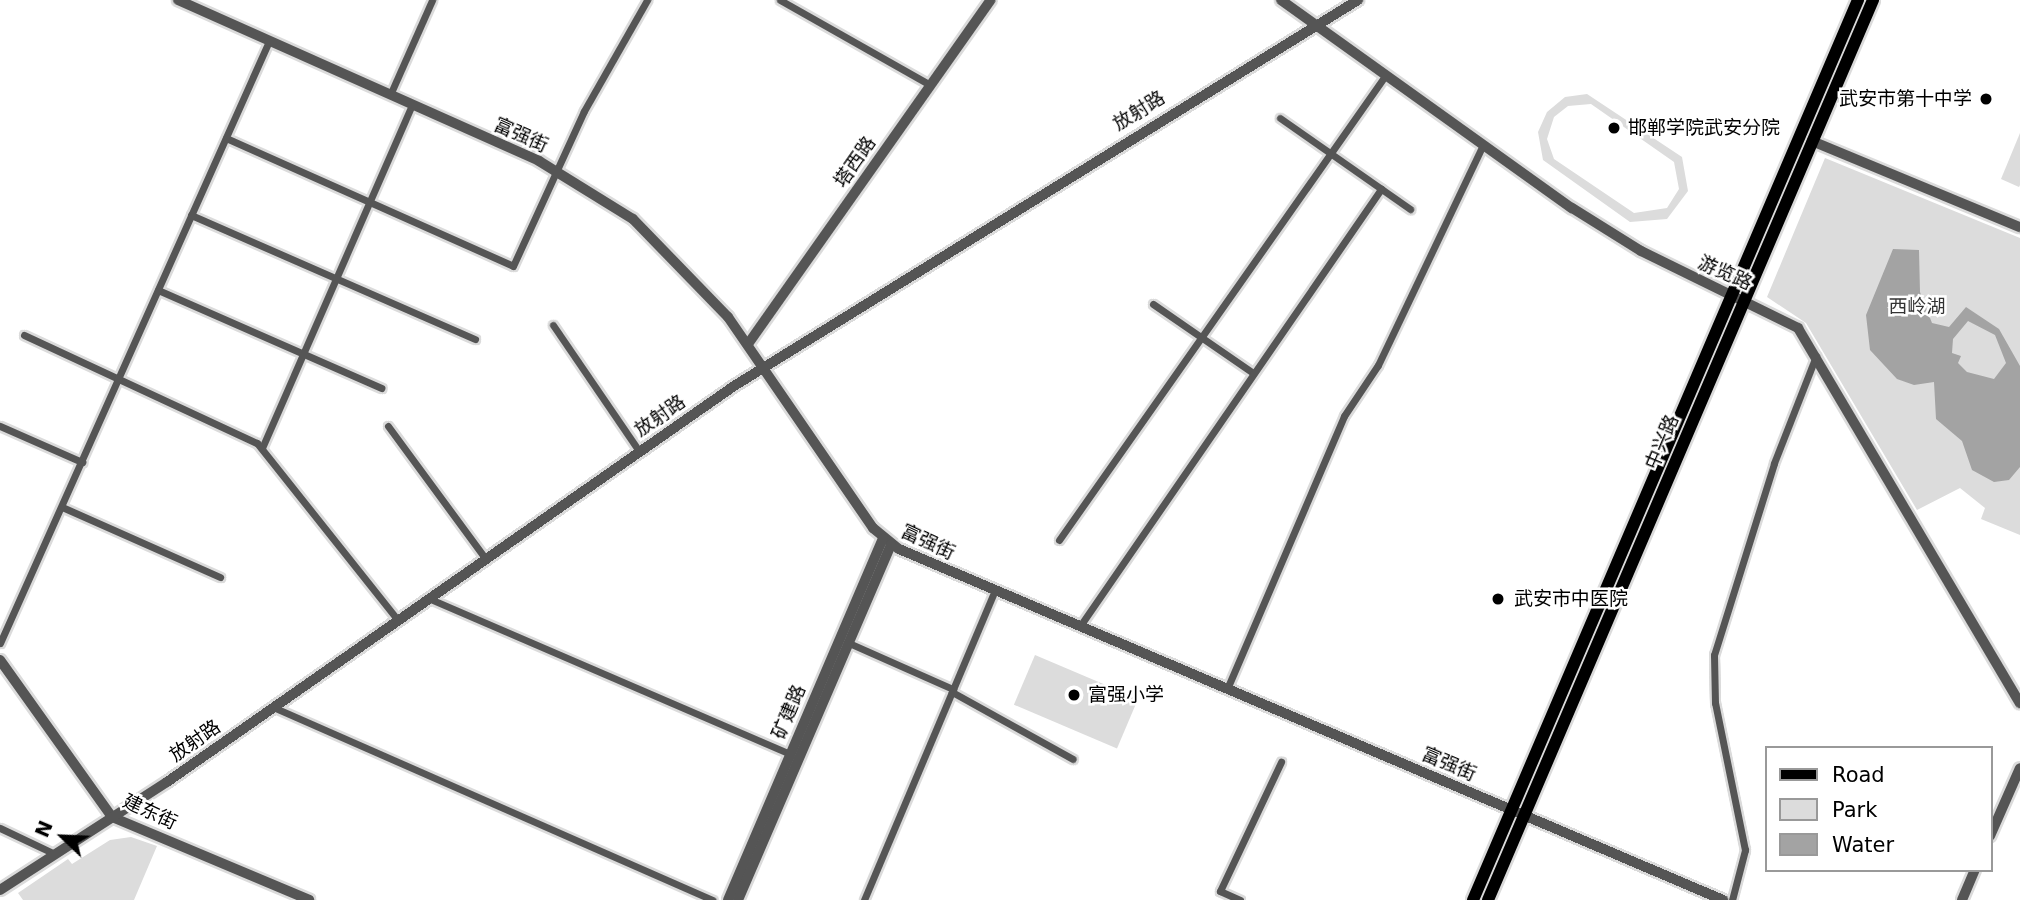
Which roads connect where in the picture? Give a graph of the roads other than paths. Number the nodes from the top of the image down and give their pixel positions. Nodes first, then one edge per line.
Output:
1 (178, 0) edge
2 (432, 0) edge
3 (646, 0) edge
4 (780, 0) edge
5 (991, 0) edge
6 (1281, 0) edge
7 (1359, 0) edge
8 (1858, 0) edge
9 (1873, 0) edge
10 (1315, 25) junction
11 (269, 41) junction
12 (1385, 76) junction
13 (930, 85) junction
14 (390, 95) junction
15 (412, 105) junction
16 (1280, 118) dead end
17 (226, 138) junction
18 (1812, 141) junction
19 (1483, 145) junction
20 (1331, 155) junction
21 (555, 170) junction
22 (1381, 189) junction
23 (369, 202) junction
24 (1410, 209) dead end
25 (191, 215) junction
26 (2020, 227) edge
27 (337, 277) junction
28 (158, 290) junction
29 (1737, 299) junction
30 (1153, 304) dead end
31 (553, 325) dead end
32 (24, 335) dead end
33 (1202, 338) junction
34 (475, 339) dead end
35 (748, 344) junction
36 (303, 354) junction
37 (1816, 356) junction
38 (765, 366) junction
39 (1254, 373) junction
40 (119, 378) junction
41 (381, 388) dead end
42 (0, 426) edge
43 (388, 426) dead end
44 (262, 448) junction
45 (639, 451) junction
46 (82, 462) junction
47 (62, 507) junction
48 (1059, 540) dead end
49 (887, 542) junction
50 (485, 558) junction
51 (220, 577) dead end
52 (995, 590) junction
53 (427, 598) junction
54 (397, 620) junction
55 (1080, 626) junction
56 (0, 643) edge
57 (849, 643) junction
58 (0, 660) edge
59 (1227, 689) junction
60 (953, 690) junction
61 (2020, 703) edge
62 (273, 707) junction
63 (790, 754) junction
64 (1073, 759) dead end
65 (1281, 762) dead end
66 (2020, 768) edge
67 (1518, 812) junction
68 (112, 817) junction
69 (0, 828) edge
70 (1992, 831) edge
71 (55, 854) junction
72 (1974, 872) edge
73 (0, 890) edge
74 (309, 900) edge
75 (712, 900) edge
76 (728, 900) edge
77 (738, 900) edge
78 (864, 900) edge
79 (1240, 900) edge
80 (1474, 900) edge
81 (1488, 900) edge
82 (1723, 900) edge
83 (1732, 900) edge
84 (1962, 900) edge

1 - 11 street, 富强街
2 - 14 street
3 - 21 street
4 - 13 street
5 - 13 street, 塔西路
6 - 10 street, 游览路
7 - 10 street, 放射路
8 - 29 main road, 中兴路
9 - 18 main road, 中兴路
10 - 12 street, 游览路
10 - 38 street, 放射路
11 - 14 street, 富强街
11 - 17 street
12 - 19 street, 游览路
12 - 20 street
13 - 35 street, 塔西路
14 - 15 street, 富强街
15 - 21 street, 富强街
15 - 23 street
16 - 20 street
17 - 23 street
17 - 25 street
18 - 26 street
18 - 29 main road, 中兴路
19 - 29 street, 游览路
19 - 59 street
20 - 22 street
20 - 33 street
21 - 23 street
21 - 35 street, 富强街
22 - 24 street
22 - 39 street
23 - 27 street
25 - 27 street
25 - 28 street
27 - 34 street
27 - 36 street
28 - 36 street
28 - 40 street
29 - 37 street, 游览路
29 - 67 main road, 中兴路
30 - 33 street
31 - 45 street
32 - 40 street
33 - 39 street
33 - 48 street
35 - 38 street, 富强街
36 - 41 street
36 - 44 street
37 - 61 street, 游览路
37 - 83 street
38 - 45 street, 放射路
38 - 49 street, 富强街
39 - 55 street
40 - 44 street
40 - 46 street
42 - 46 street
43 - 50 street
44 - 54 street
45 - 50 street, 放射路
46 - 47 street
47 - 51 street
47 - 56 street
49 - 52 street, 富强街
49 - 57 street, 矿建路
49 - 63 street, 矿建路
50 - 53 street, 放射路
52 - 55 street, 富强街
52 - 60 street
53 - 54 street, 放射路
53 - 63 street
54 - 62 street, 放射路
55 - 59 street, 富强街
57 - 60 street
57 - 77 street, 矿建路
58 - 68 street, 建东街
59 - 67 street, 富强街
60 - 64 street
60 - 78 street
62 - 68 street, 放射路
62 - 75 street
63 - 76 street, 矿建路
65 - 79 street
66 - 70 street
67 - 80 main road, 中兴路
67 - 81 main road, 中兴路
67 - 82 street, 富强街
68 - 71 street, 放射路
68 - 74 street, 建东街
69 - 71 street
71 - 73 street, 放射路
72 - 84 street

